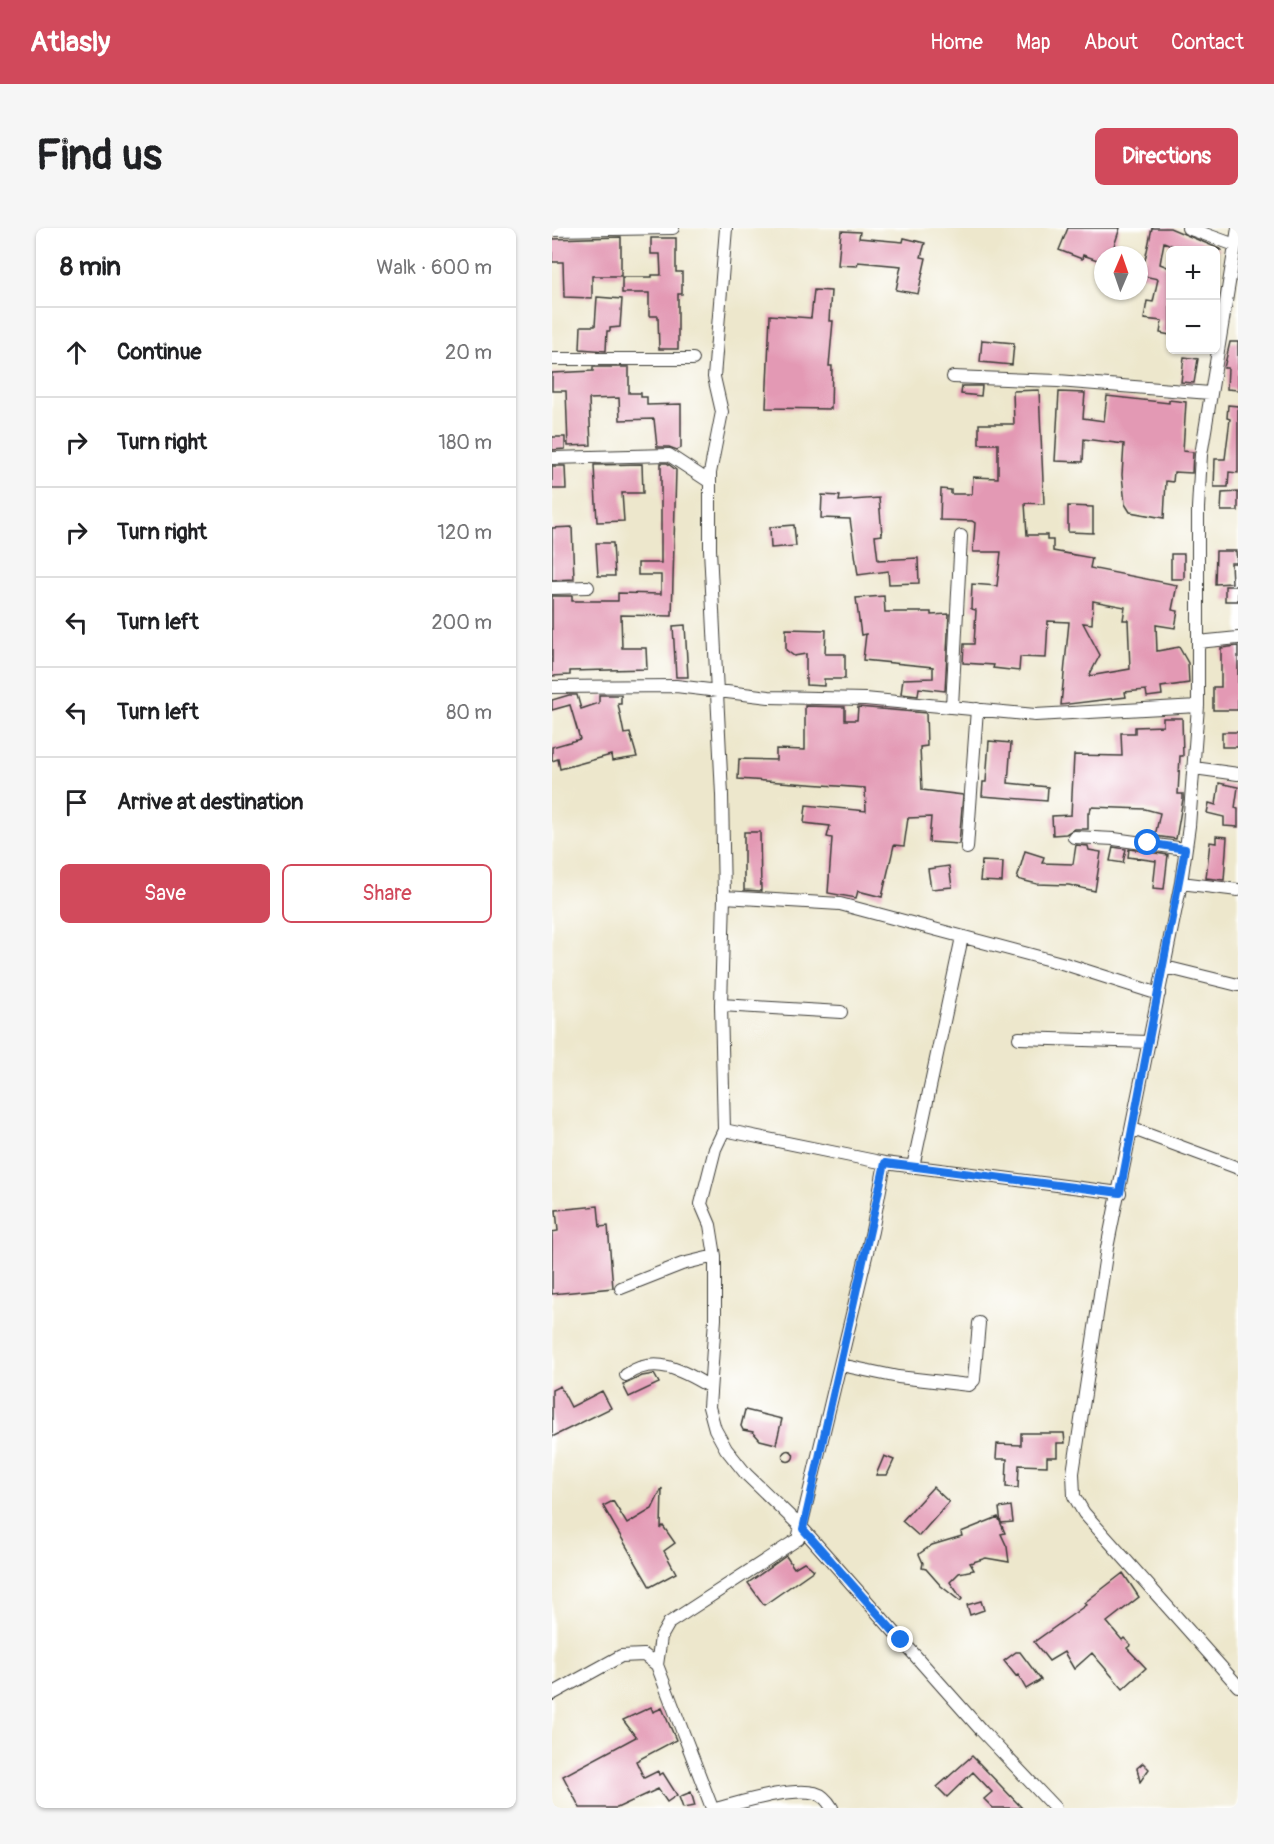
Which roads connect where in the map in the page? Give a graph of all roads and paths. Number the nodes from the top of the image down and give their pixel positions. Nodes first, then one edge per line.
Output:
1 (673, 228) edge
2 (726, 228) edge
3 (1188, 228) edge
4 (1238, 228) edge
5 (552, 230) edge
6 (1235, 245) junction
7 (693, 358) dead end
8 (552, 359) edge
9 (953, 377) dead end
10 (1210, 393) junction
11 (552, 458) edge
12 (710, 482) junction
13 (961, 536) dead end
14 (552, 588) edge
15 (588, 588) dead end
16 (1238, 638) edge
17 (1198, 642) junction
18 (552, 687) edge
19 (715, 690) junction
20 (952, 706) junction
21 (1198, 706) junction
22 (977, 709) junction
23 (1194, 768) junction
24 (1238, 774) edge
25 (1074, 837) dead end
26 (967, 848) dead end
27 (1185, 849) junction
28 (1181, 883) junction
29 (1238, 890) edge
30 (724, 897) junction
31 (962, 937) junction
32 (1165, 967) junction
33 (1238, 985) edge
34 (1159, 994) junction
35 (721, 1005) junction
36 (841, 1012) dead end
37 (1020, 1038) dead end
38 (1149, 1042) junction
39 (1133, 1129) junction
40 (724, 1130) junction
41 (885, 1163) junction
42 (913, 1167) junction
43 (1238, 1168) edge
44 (1120, 1193) junction
45 (715, 1256) junction
46 (621, 1288) dead end
47 (979, 1323) dead end
48 (841, 1365) junction
49 (626, 1375) dead end
50 (710, 1387) junction
51 (803, 1529) junction
52 (657, 1665) junction
53 (1238, 1686) edge
54 (552, 1694) edge
55 (712, 1808) edge
56 (719, 1808) edge
57 (832, 1808) edge
58 (1055, 1808) edge

1 - 5 street
2 - 12 street
3 - 6 street
4 - 6 street
6 - 10 street
7 - 8 street
9 - 10 street
10 - 17 street
11 - 12 street
12 - 19 street
13 - 20 street
14 - 15 street
16 - 17 street
17 - 21 street
18 - 19 street
19 - 20 street
19 - 30 street
20 - 22 street
21 - 22 street
21 - 23 street
22 - 26 street
23 - 24 street
23 - 27 street
25 - 27 street
27 - 28 street
28 - 29 street
28 - 32 street
30 - 31 street
30 - 35 street
31 - 34 street
31 - 42 street
32 - 33 street
32 - 34 street
34 - 38 street
35 - 36 street
35 - 40 street
37 - 38 street
38 - 39 street
39 - 43 street
39 - 44 street
40 - 41 street
40 - 45 street
41 - 42 street
41 - 48 street
42 - 44 street
44 - 53 street
45 - 46 street
45 - 50 street
47 - 48 street
48 - 51 street
49 - 50 street
50 - 51 street
51 - 52 street
51 - 58 street
52 - 54 street
52 - 55 street
56 - 57 street

